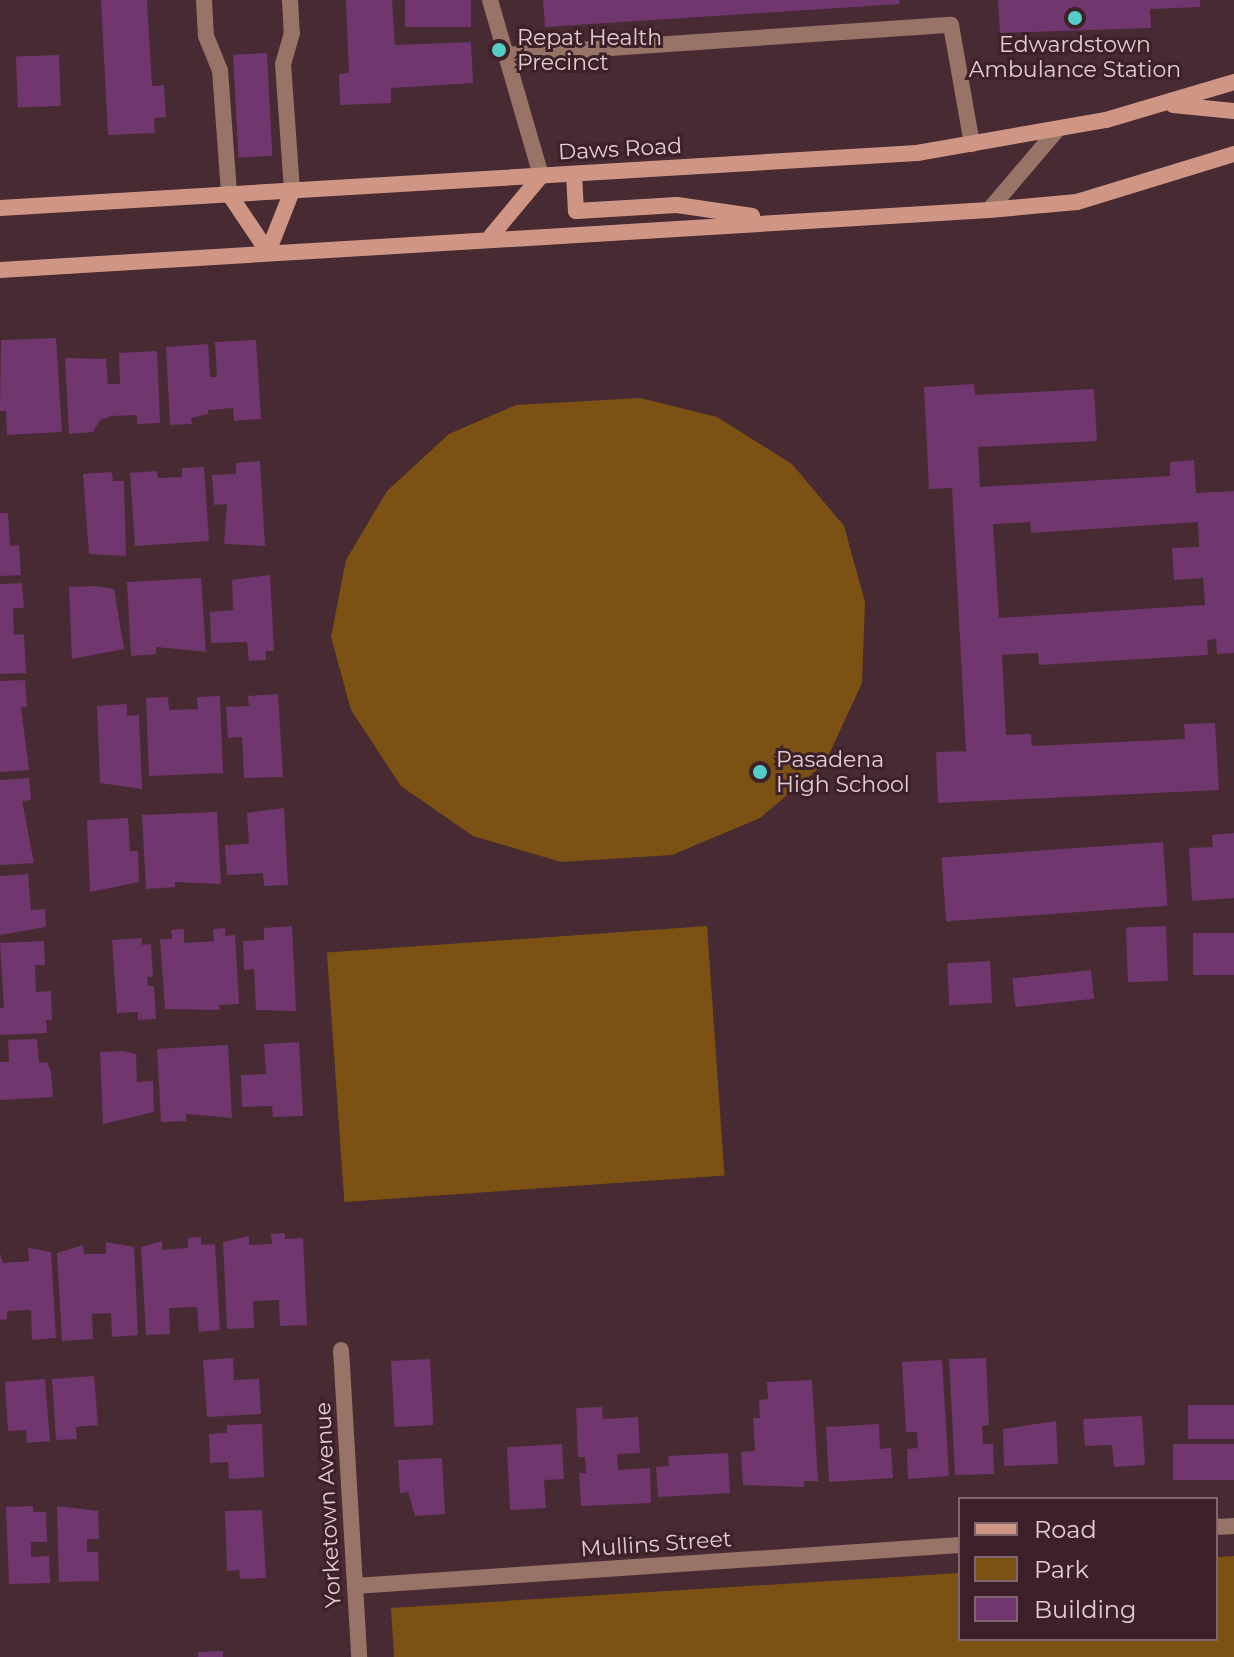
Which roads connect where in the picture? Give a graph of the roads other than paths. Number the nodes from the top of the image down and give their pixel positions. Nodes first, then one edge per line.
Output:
1 (204, 0) edge
2 (290, 0) edge
3 (490, 0) edge
4 (506, 55) junction
5 (1234, 82) edge
6 (1167, 104) junction
7 (1234, 111) edge
8 (1058, 129) junction
9 (972, 144) junction
10 (1234, 154) edge
11 (574, 174) junction
12 (541, 176) junction
13 (292, 191) junction
14 (229, 194) junction
15 (0, 208) edge
16 (989, 210) junction
17 (791, 222) junction
18 (491, 236) junction
19 (268, 252) junction
20 (0, 270) edge
21 (341, 1350) dead end
22 (958, 1545) edge
23 (355, 1586) junction
24 (359, 1657) edge

1 - 14 street
2 - 13 street
3 - 4 street
4 - 9 street
4 - 12 street
5 - 6 main road, Daws Road
6 - 7 main road
6 - 8 main road, Daws Road
8 - 9 main road, Daws Road
8 - 16 street
9 - 11 main road, Daws Road
10 - 16 main road
11 - 12 main road, Daws Road
11 - 17 main road
12 - 13 main road, Daws Road
12 - 18 main road
13 - 14 main road, Daws Road
13 - 19 main road
14 - 15 main road, Daws Road
14 - 19 main road
16 - 17 main road
17 - 18 main road
18 - 19 main road
19 - 20 main road
21 - 23 street, Yorketown Avenue
22 - 23 street, Mullins Street
23 - 24 street, Yorketown Avenue

